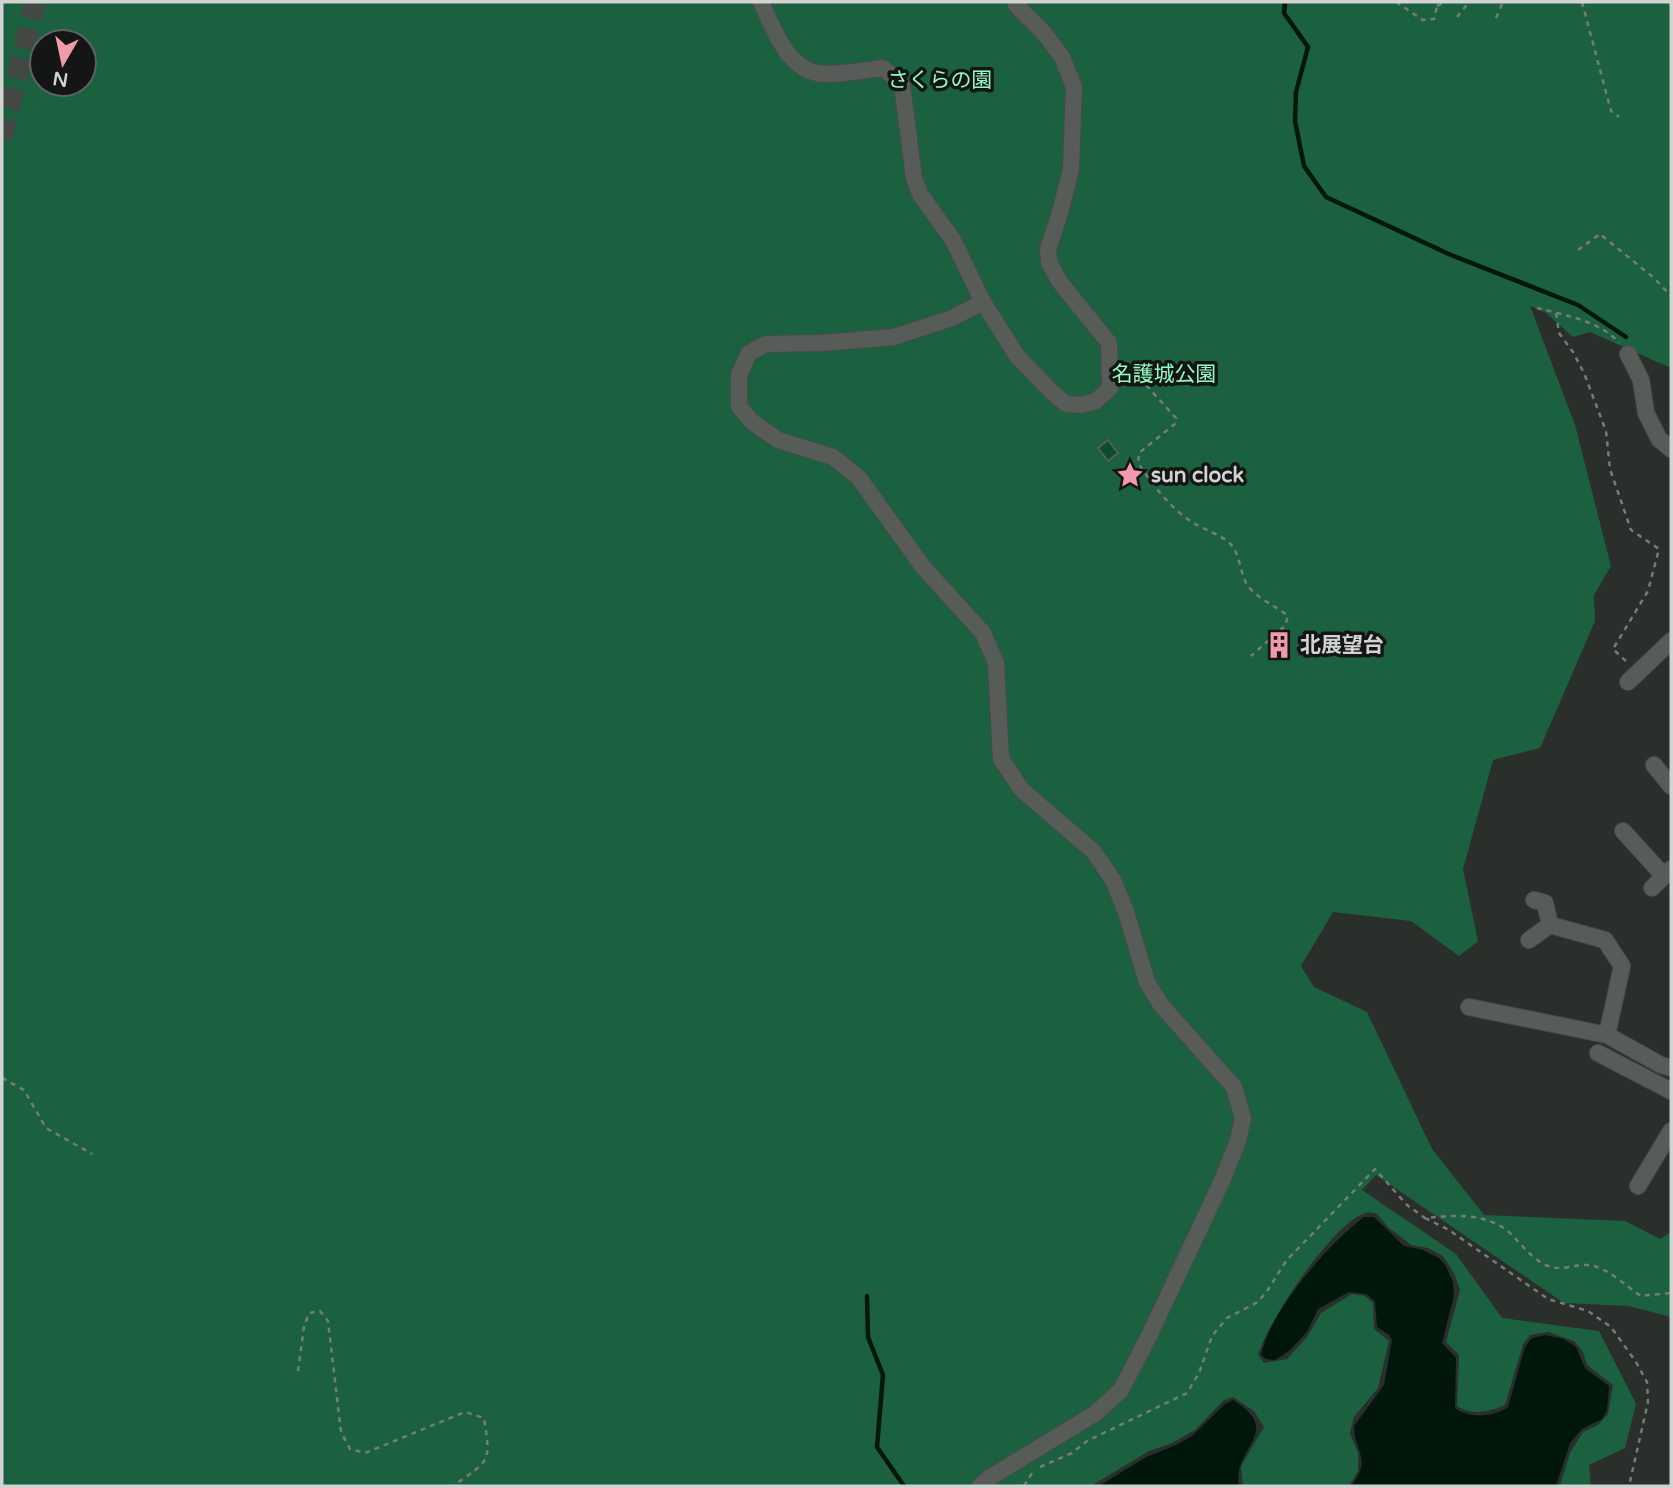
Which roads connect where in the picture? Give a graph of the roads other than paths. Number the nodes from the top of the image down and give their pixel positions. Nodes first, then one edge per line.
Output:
1 (761, 2) edge
2 (1019, 2) edge
3 (983, 302) junction
4 (1628, 354) road end
5 (1671, 449) edge
6 (1671, 641) edge
7 (1632, 677) road end
8 (1654, 765) dead end
9 (1669, 780) edge
10 (1623, 831) dead end
11 (1668, 873) edge
12 (1652, 888) dead end
13 (1534, 900) dead end
14 (1550, 925) junction
15 (1530, 940) dead end
16 (1469, 1007) dead end
17 (1607, 1035) junction
18 (1598, 1053) dead end
19 (1653, 1061) junction
20 (1671, 1068) edge
21 (1641, 1082) junction
22 (1671, 1091) edge
23 (1671, 1131) edge
24 (1638, 1185) dead end
25 (980, 1486) edge

1 - 3 street
2 - 3 street
3 - 25 street
4 - 5 street
6 - 7 street
8 - 9 street
10 - 11 street
11 - 12 street
13 - 14 street
14 - 15 street
14 - 17 street
16 - 17 street
17 - 19 street
18 - 21 street
19 - 20 street
19 - 21 street
21 - 22 street
23 - 24 street

